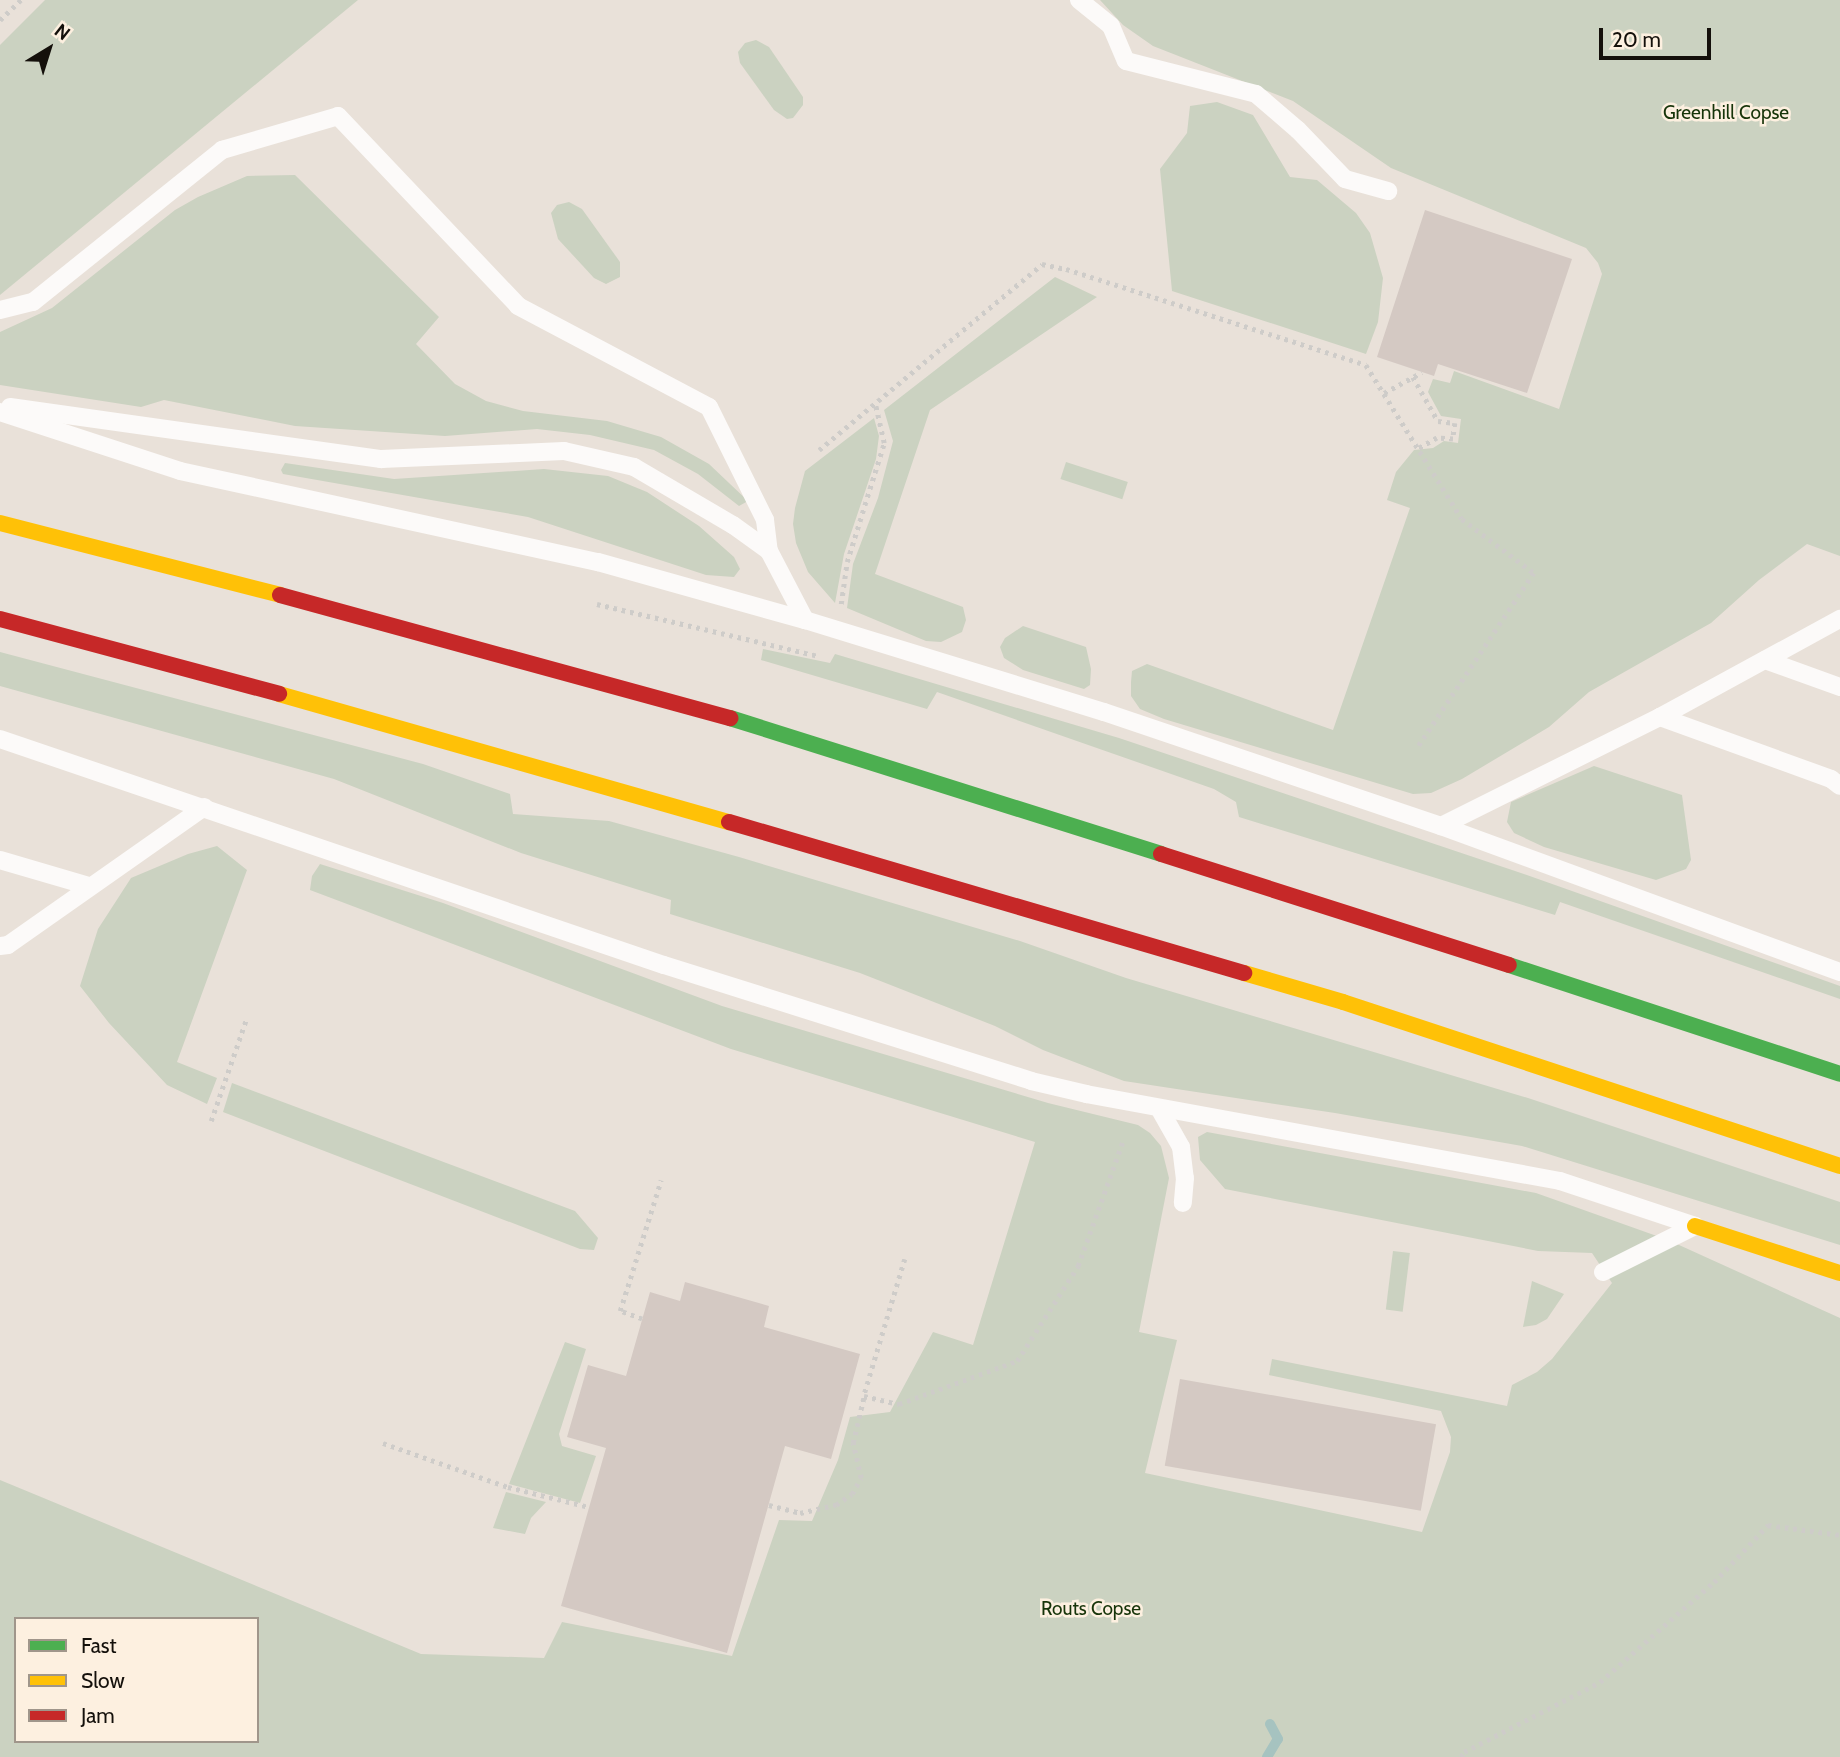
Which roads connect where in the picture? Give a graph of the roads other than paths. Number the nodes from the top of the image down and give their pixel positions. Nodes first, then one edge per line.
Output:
1 (1079, 0) edge
2 (1388, 191) dead end
3 (0, 310) edge
4 (0, 405) edge
5 (0, 412) edge
6 (0, 523) edge
7 (769, 551) junction
8 (0, 619) edge
9 (1840, 619) edge
10 (804, 620) junction
11 (1765, 660) junction
12 (1840, 687) edge
13 (1660, 717) junction
14 (0, 739) edge
15 (1840, 786) edge
16 (204, 807) junction
17 (1441, 827) junction
18 (0, 860) edge
19 (89, 886) junction
20 (0, 946) edge
21 (1840, 972) edge
22 (1840, 1074) edge
23 (1159, 1108) junction
24 (1840, 1166) edge
25 (1183, 1203) dead end
26 (1695, 1226) junction
27 (1603, 1272) dead end
28 (1840, 1273) edge

1 - 2 lane
3 - 7 lane
4 - 7 lane
5 - 10 lane
6 - 22 highway
7 - 10 lane
8 - 24 highway
9 - 11 lane
10 - 17 lane
11 - 12 lane
11 - 13 lane
13 - 15 lane
13 - 17 lane
14 - 16 lane
16 - 19 lane
16 - 23 lane
17 - 21 lane
18 - 19 lane
19 - 20 lane
23 - 25 lane
23 - 26 lane
26 - 27 lane
26 - 28 highway

